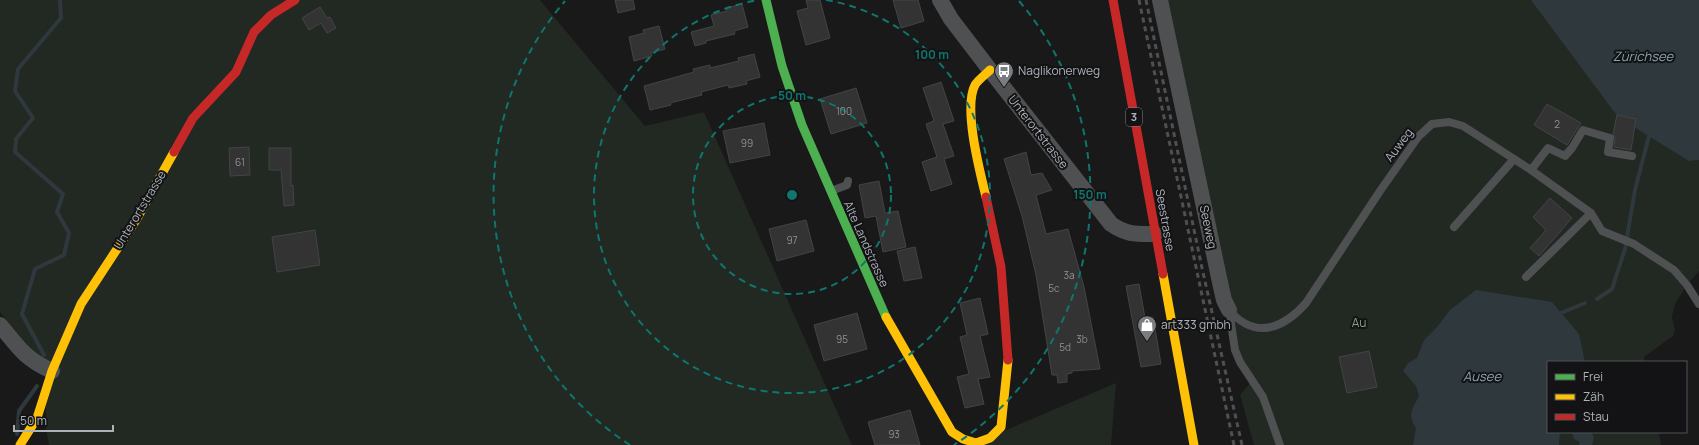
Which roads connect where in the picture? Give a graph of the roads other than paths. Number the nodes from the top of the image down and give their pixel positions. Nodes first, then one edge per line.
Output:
1 (295, 0) edge
2 (766, 0) edge
3 (940, 0) edge
4 (1113, 0) edge
5 (1160, 0) edge
6 (990, 70) junction
7 (1632, 156) dead end
8 (1514, 159) junction
9 (1531, 170) junction
10 (848, 181) dead end
11 (830, 192) junction
12 (1591, 212) junction
13 (1454, 226) dead end
14 (1155, 234) junction
15 (1526, 277) dead end
16 (1699, 304) edge
17 (1229, 310) junction
18 (0, 325) edge
19 (52, 371) junction
20 (20, 445) edge
21 (1194, 445) edge
22 (1280, 445) edge

1 - 19 street, Unterortstrasse
2 - 11 street, Alte Landstrasse
3 - 6 street, Unterortstrasse
4 - 14 street, Seestrasse / 3
5 - 17 street, Seeweg
6 - 11 street, Alte Landstrasse
6 - 14 street, Unterortstrasse
7 - 9 lane
8 - 9 lane, Auweg
8 - 13 lane
8 - 17 lane, Auweg
9 - 12 lane, Auweg
10 - 11 lane
12 - 15 lane
12 - 16 lane, Auweg
14 - 21 street, Seestrasse / 3
17 - 22 lane, Seeweg
18 - 19 street
19 - 20 street, Unterortstrasse

